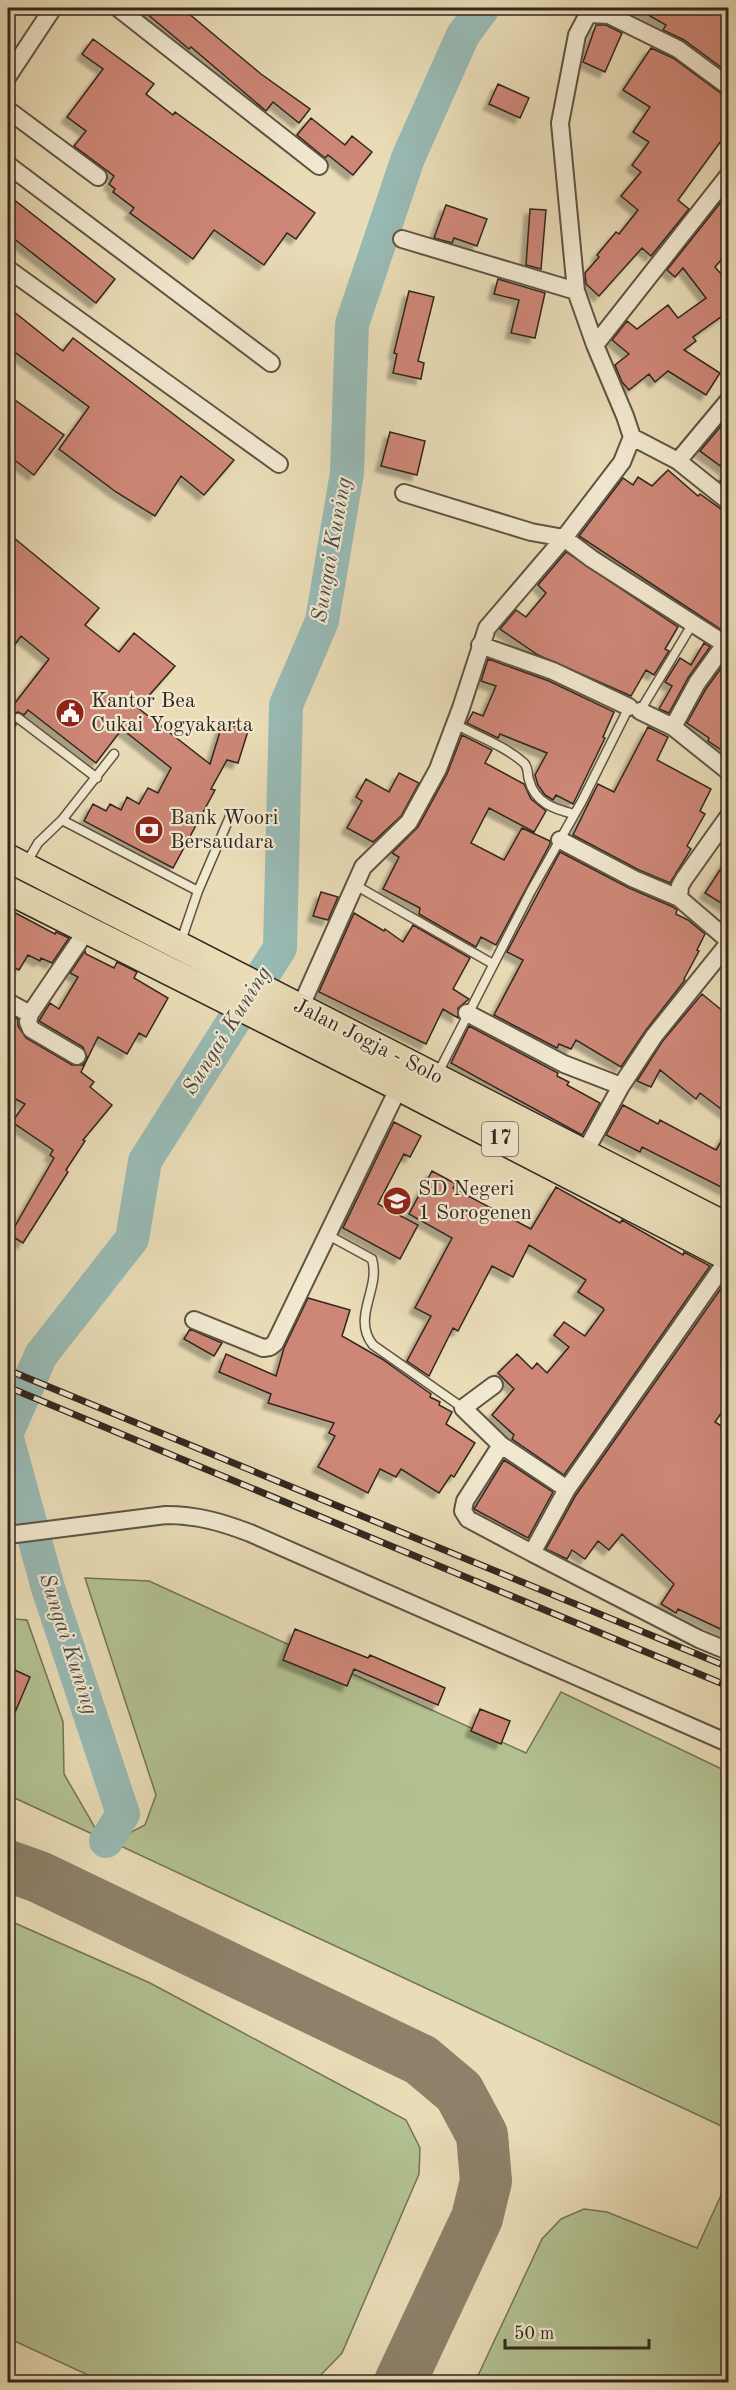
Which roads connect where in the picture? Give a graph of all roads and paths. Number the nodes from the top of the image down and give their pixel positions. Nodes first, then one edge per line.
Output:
1 (53, 8) edge
2 (118, 8) edge
3 (601, 12) edge
4 (8, 75) edge
5 (729, 86) edge
6 (8, 110) edge
7 (8, 165) edge
8 (319, 166) dead end
9 (729, 176) edge
10 (98, 177) dead end
11 (402, 239) dead end
12 (8, 269) edge
13 (576, 291) junction
14 (594, 345) junction
15 (271, 363) dead end
16 (729, 401) edge
17 (632, 437) junction
18 (678, 461) junction
19 (279, 464) dead end
20 (404, 493) dead end
21 (729, 501) edge
22 (564, 538) junction
23 (693, 623) junction
24 (727, 643) edge
25 (480, 645) junction
26 (634, 709) junction
27 (18, 718) dead end
28 (455, 724) junction
29 (673, 727) junction
30 (114, 754) dead end
31 (729, 771) edge
32 (97, 778) junction
33 (231, 814) dead end
34 (574, 814) junction
35 (729, 817) edge
36 (62, 820) junction
37 (560, 840) junction
38 (16, 863) edge
39 (355, 885) junction
40 (8, 890) edge
41 (198, 891) junction
42 (679, 898) junction
43 (87, 930) junction
44 (729, 942) edge
45 (189, 952) junction
46 (493, 964) junction
47 (8, 1002) edge
48 (292, 1004) junction
49 (467, 1013) junction
50 (30, 1014) junction
51 (77, 1056) dead end
52 (436, 1076) junction
53 (621, 1086) junction
54 (399, 1087) junction
55 (585, 1152) junction
56 (729, 1227) edge
57 (328, 1235) junction
58 (729, 1258) edge
59 (194, 1320) dead end
60 (494, 1385) dead end
61 (463, 1408) junction
62 (501, 1445) junction
63 (567, 1488) junction
64 (8, 1535) edge
65 (532, 1553) junction
66 (729, 1651) edge
67 (729, 1743) edge

1 - 4 street
2 - 8 street
3 - 5 street
3 - 13 street
6 - 10 street
7 - 15 street
9 - 14 street
11 - 13 street
12 - 19 street
13 - 14 street
14 - 17 street
16 - 18 street
17 - 18 street
17 - 22 street
18 - 21 street
20 - 22 street
22 - 23 street
22 - 25 street
23 - 24 street
23 - 26 lane
24 - 29 street
25 - 26 street
25 - 28 street
26 - 29 street
26 - 34 lane
27 - 32 lane
28 - 34 lane
28 - 39 street
29 - 31 street
30 - 32 lane
32 - 36 lane
33 - 41 lane
34 - 37 lane
35 - 42 street
36 - 38 lane
36 - 41 lane
37 - 42 street
37 - 46 lane
38 - 45 highway, Jalan Jogja - Solo / 17
39 - 46 lane
39 - 48 street
40 - 43 highway, Jalan Jogja - Solo / 17
41 - 45 lane
42 - 44 street
43 - 50 street
43 - 54 highway, Jalan Jogja - Solo / 17
44 - 53 street
45 - 48 highway, Jalan Jogja - Solo / 17
46 - 49 lane
47 - 50 street
48 - 52 highway, Jalan Jogja - Solo / 17
49 - 52 lane
49 - 53 street
50 - 51 street
52 - 55 highway, Jalan Jogja - Solo / 17
53 - 55 street
54 - 57 street
54 - 58 highway, Jalan Jogja - Solo / 17
55 - 56 highway, Jalan Jogja - Solo / 17
57 - 59 street
57 - 61 lane
58 - 63 street
60 - 61 street
61 - 62 street
62 - 63 street
62 - 65 street
63 - 65 street
64 - 67 street
65 - 66 street

